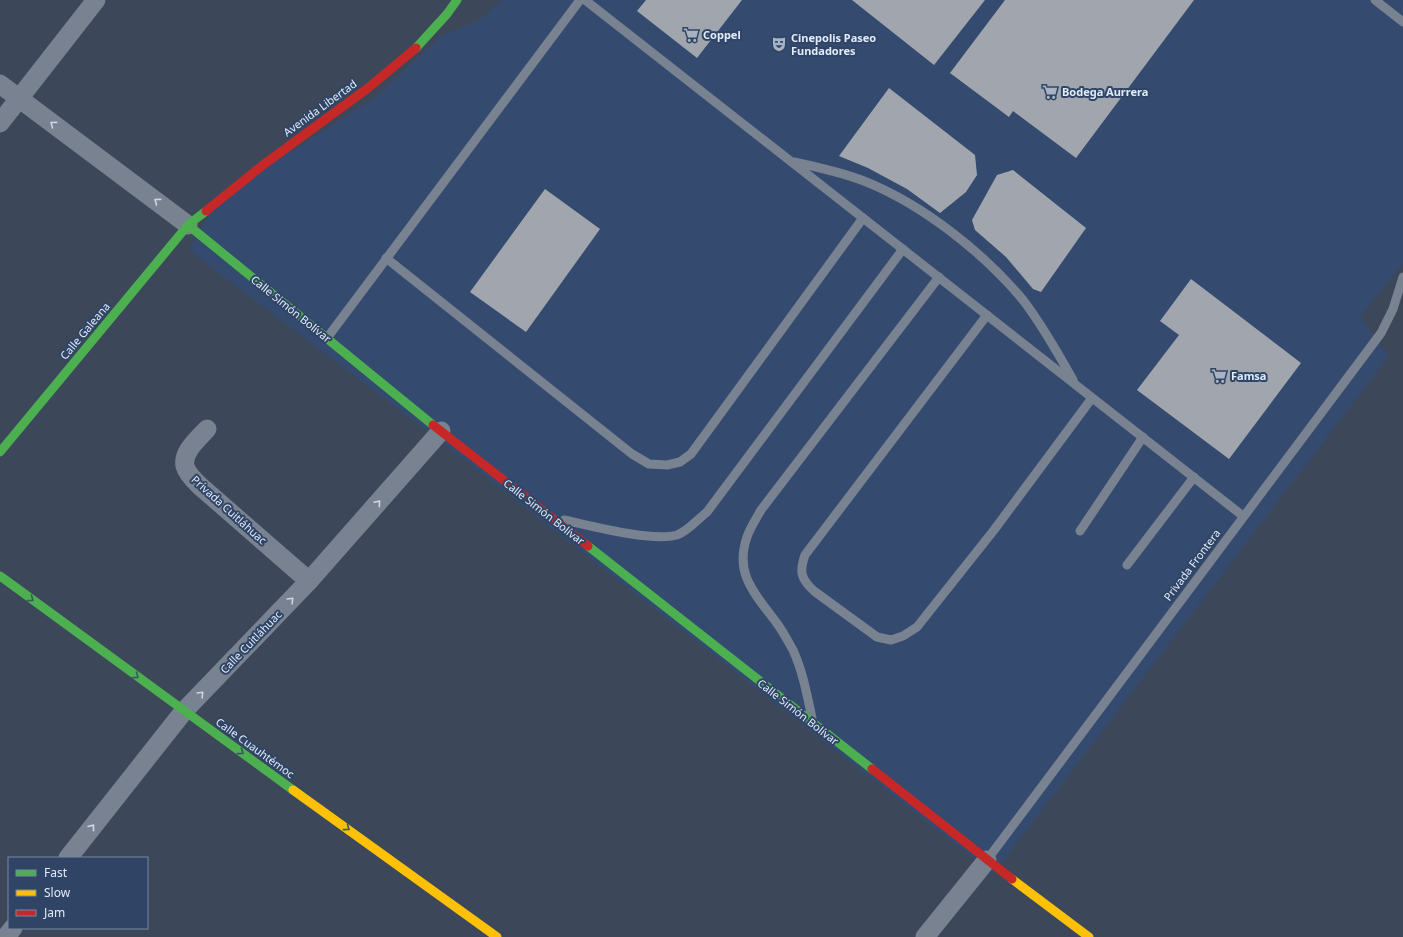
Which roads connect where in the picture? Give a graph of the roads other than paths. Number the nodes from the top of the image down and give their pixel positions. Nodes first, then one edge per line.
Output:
1 (96, 0) edge
2 (457, 0) edge
3 (580, 0) edge
4 (1375, 0) edge
5 (591, 2) edge
6 (1403, 22) edge
7 (0, 84) edge
8 (19, 99) junction
9 (0, 123) edge
10 (790, 161) junction
11 (863, 218) junction
12 (188, 225) junction
13 (903, 249) junction
14 (386, 258) junction
15 (939, 277) junction
16 (1403, 277) edge
17 (987, 315) junction
18 (327, 338) junction
19 (1075, 384) junction
20 (1092, 398) junction
21 (207, 429) dead end
22 (441, 431) junction
23 (1143, 437) junction
24 (0, 452) edge
25 (1194, 477) junction
26 (1244, 516) junction
27 (551, 518) junction
28 (1080, 531) dead end
29 (1127, 565) dead end
30 (0, 576) edge
31 (309, 581) junction
32 (184, 712) junction
33 (813, 723) junction
34 (69, 857) edge
35 (987, 860) junction
36 (12, 929) edge
37 (487, 934) edge
38 (6, 937) edge
39 (925, 937) edge
40 (1089, 937) edge

1 - 8 street
2 - 12 street, Avenida Libertad
3 - 14 lane
4 - 6 lane
5 - 10 lane
7 - 8 street, Calle Simón Bolívar
8 - 9 street
12 -> 8 street, Calle Simón Bolívar
10 - 11 lane
10 - 19 lane
11 - 13 lane
11 - 14 lane
12 - 18 street, Calle Simón Bolívar
12 - 24 street, Calle Galeana
13 - 15 lane
13 - 27 lane
14 - 18 lane
15 - 17 lane
15 - 33 lane
16 - 26 lane, Privada Frontera
17 - 19 lane
17 - 20 lane
18 - 22 street, Calle Simón Bolívar
19 - 20 lane
20 - 23 lane
21 - 31 street, Privada Cuitláhuac
22 - 27 street, Calle Simón Bolívar
31 -> 22 street, Calle Cuitláhuac
23 - 25 lane
23 - 28 lane
25 - 26 lane
25 - 29 lane
26 - 35 lane, Privada Frontera
27 - 33 street, Calle Simón Bolívar
30 -> 32 street, Calle Cuauhtémoc
32 -> 31 street, Calle Cuitláhuac
34 -> 32 street, Calle Cuitláhuac
32 -> 37 street, Calle Cuauhtémoc
33 - 35 street, Calle Simón Bolívar
35 - 39 street
35 - 40 street, Calle Simón Bolívar
36 - 38 street

